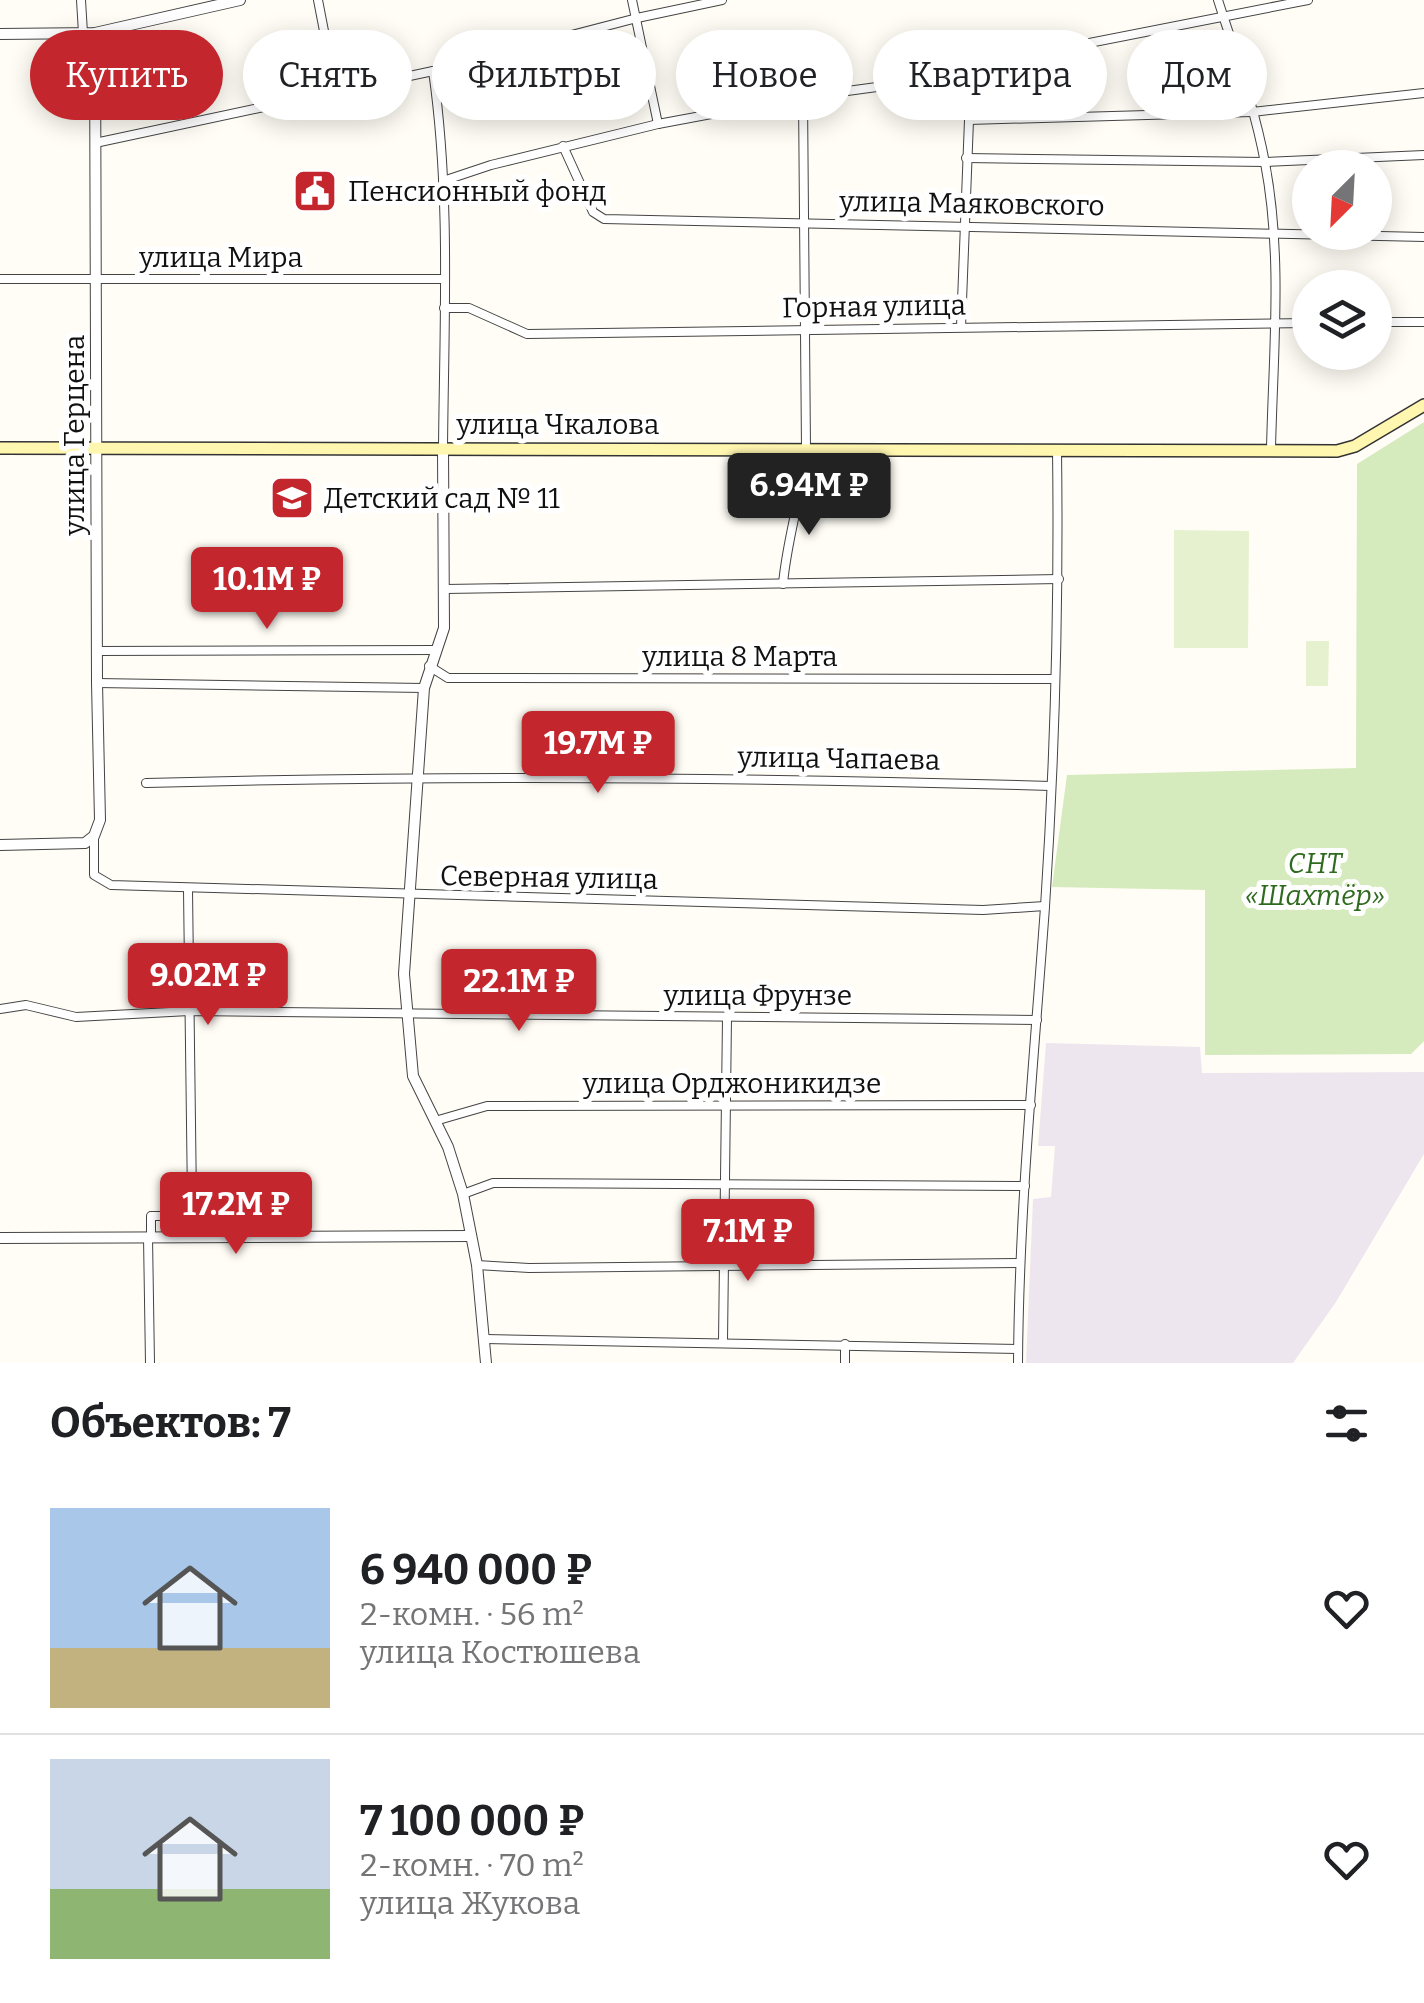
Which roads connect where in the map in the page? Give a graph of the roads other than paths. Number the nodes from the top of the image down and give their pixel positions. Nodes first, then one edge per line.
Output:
1 (81, 0) edge
2 (240, 0) edge
3 (318, 0) edge
4 (632, 0) edge
5 (722, 0) edge
6 (1218, 0) edge
7 (1308, 0) edge
8 (1224, 17) junction
9 (637, 18) junction
10 (88, 30) edge
11 (103, 30) edge
12 (324, 30) edge
13 (591, 30) edge
14 (1228, 30) edge
15 (0, 34) edge
16 (30, 34) edge
17 (1107, 40) edge
18 (1424, 94) edge
19 (1267, 110) edge
20 (243, 112) edge
21 (94, 120) edge
22 (440, 120) edge
23 (679, 120) edge
24 (804, 120) edge
25 (969, 120) edge
26 (1254, 120) edge
27 (658, 124) junction
28 (95, 142) junction
29 (563, 146) junction
30 (1424, 155) edge
31 (966, 158) junction
32 (1265, 162) junction
33 (444, 181) junction
34 (806, 222) junction
35 (963, 226) junction
36 (1272, 233) junction
37 (1424, 237) edge
38 (0, 279) edge
39 (443, 279) junction
40 (96, 280) junction
41 (444, 308) junction
42 (1392, 322) edge
43 (1424, 322) edge
44 (1274, 324) junction
45 (1292, 324) edge
46 (961, 328) junction
47 (803, 329) junction
48 (1424, 405) edge
49 (0, 448) edge
50 (96, 448) junction
51 (443, 449) junction
52 (806, 449) junction
53 (1270, 449) junction
54 (1057, 450) junction
55 (1059, 579) junction
56 (783, 584) junction
57 (445, 589) junction
58 (437, 650) junction
59 (96, 651) junction
60 (430, 666) junction
61 (1054, 679) junction
62 (96, 682) junction
63 (424, 688) junction
64 (418, 776) junction
65 (146, 783) dead end
66 (1051, 786) junction
67 (94, 836) junction
68 (0, 844) edge
69 (188, 890) junction
70 (410, 896) junction
71 (1045, 906) junction
72 (0, 1009) edge
73 (190, 1011) junction
74 (406, 1015) junction
75 (727, 1016) junction
76 (1037, 1020) junction
77 (726, 1104) junction
78 (1032, 1105) junction
79 (435, 1121) junction
80 (724, 1185) junction
81 (1025, 1186) junction
82 (463, 1194) junction
83 (471, 1236) junction
84 (149, 1237) junction
85 (0, 1238) edge
86 (1020, 1263) junction
87 (477, 1265) junction
88 (724, 1265) junction
89 (485, 1340) junction
90 (723, 1342) junction
91 (845, 1344) junction
92 (1018, 1349) junction
93 (150, 1363) edge
94 (486, 1363) edge
95 (845, 1363) edge
96 (1018, 1363) edge

1 - 10 street
2 - 11 street
3 - 12 street
4 - 9 street
5 - 9 street
6 - 8 street
7 - 8 street
8 - 14 street
8 - 17 street
9 - 13 street
9 - 27 street
15 - 16 street
18 - 19 street
20 - 28 street
21 - 28 street, улица Герцена
22 - 33 street
23 - 27 street
24 - 34 street
25 - 31 street
26 - 32 street
27 - 29 street
28 - 40 street, улица Герцена
29 - 33 street
29 - 34 street, улица Маяковского
30 - 32 street
31 - 32 street
31 - 35 street
32 - 36 street
33 - 39 street
34 - 35 street, улица Маяковского
34 - 47 street
35 - 36 street, улица Маяковского
35 - 46 street
36 - 37 street, улица Маяковского
36 - 44 street
38 - 40 street, улица Мира
39 - 40 street, улица Мира
39 - 41 street
40 - 50 street, улица Герцена
41 - 47 street, Горная улица
41 - 51 street
42 - 43 street
44 - 45 street, Горная улица
44 - 46 street, Горная улица
44 - 53 street
46 - 47 street, Горная улица
47 - 52 street
48 - 53 main road, улица Чкалова
49 - 50 main road, улица Чкалова
50 - 51 main road, улица Чкалова
50 - 59 street, улица Герцена
51 - 52 main road, улица Чкалова
51 - 57 street
52 - 54 main road, улица Чкалова
52 - 56 street
53 - 54 main road, улица Чкалова
54 - 55 street
55 - 56 street
55 - 61 street
56 - 57 street
57 - 58 street
58 - 59 street
58 - 60 street
59 - 62 street, улица Герцена
60 - 61 street, улица 8 Марта
60 - 63 street
61 - 66 street
62 - 63 street
62 - 67 street, улица Герцена
63 - 64 street
64 - 65 street, улица Чапаева
64 - 66 street, улица Чапаева
64 - 70 street
66 - 71 street
67 - 68 street
67 - 69 street, Северная улица
69 - 70 street, Северная улица
69 - 73 street
70 - 71 street, Северная улица
70 - 74 street
71 - 76 street
72 - 73 street, улица Фрунзе
73 - 74 street, улица Фрунзе
73 - 84 street
74 - 75 street, улица Фрунзе
74 - 79 street
75 - 76 street, улица Фрунзе
75 - 77 street
76 - 78 street
77 - 78 street, улица Орджоникидзе
77 - 79 street, улица Орджоникидзе
77 - 80 street
78 - 81 street
79 - 82 street
80 - 81 street
80 - 82 street
80 - 88 street
81 - 86 street
82 - 83 street
83 - 84 street
83 - 87 street
84 - 85 street
84 - 93 street
86 - 88 street
86 - 92 street
87 - 88 street
87 - 89 street
88 - 90 street
89 - 90 street
89 - 94 street
90 - 91 street
91 - 92 street
91 - 95 street
92 - 96 street

